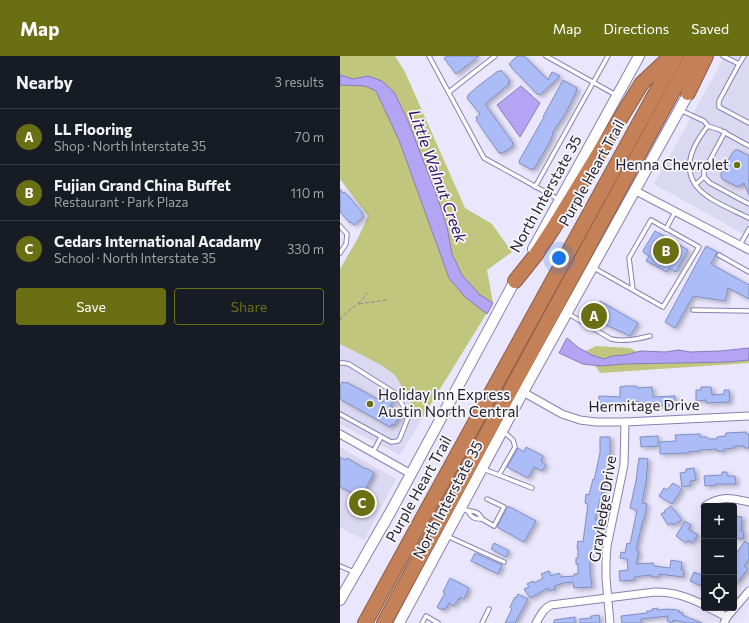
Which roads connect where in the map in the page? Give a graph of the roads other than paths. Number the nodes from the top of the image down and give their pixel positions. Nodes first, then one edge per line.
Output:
1 (429, 56) edge
2 (495, 56) edge
3 (546, 56) edge
4 (608, 56) edge
5 (639, 56) edge
6 (672, 56) edge
7 (676, 56) edge
8 (692, 56) edge
9 (706, 56) edge
10 (709, 56) edge
11 (724, 56) edge
12 (744, 56) edge
13 (739, 64) junction
14 (594, 82) junction
15 (449, 92) junction
16 (688, 93) junction
17 (617, 95) junction
18 (679, 110) junction
19 (749, 123) edge
20 (708, 126) junction
21 (725, 132) junction
22 (749, 146) edge
23 (704, 177) junction
24 (695, 185) junction
25 (535, 187) junction
26 (634, 190) junction
27 (560, 200) junction
28 (749, 204) edge
29 (675, 211) junction
30 (749, 218) edge
31 (340, 226) edge
32 (666, 229) junction
33 (749, 230) edge
34 (740, 245) junction
35 (749, 250) edge
36 (340, 252) edge
37 (719, 255) dead end
38 (591, 267) junction
39 (749, 272) edge
40 (515, 281) junction
41 (633, 290) junction
42 (693, 310) dead end
43 (749, 311) edge
44 (566, 313) junction
45 (650, 336) dead end
46 (340, 363) edge
47 (522, 392) junction
48 (340, 414) edge
49 (749, 416) edge
50 (625, 422) junction
51 (502, 430) junction
52 (340, 434) edge
53 (381, 437) junction
54 (373, 452) junction
55 (482, 468) junction
56 (411, 474) junction
57 (499, 474) junction
58 (532, 488) dead end
59 (487, 499) dead end
60 (749, 502) edge
61 (709, 503) edge
62 (464, 510) junction
63 (446, 536) junction
64 (504, 562) dead end
65 (340, 566) edge
66 (354, 573) junction
67 (749, 591) edge
68 (607, 599) junction
69 (340, 600) edge
70 (701, 604) edge
71 (489, 609) dead end
72 (713, 611) edge
73 (726, 620) edge
74 (365, 623) edge
75 (384, 623) edge
76 (399, 623) edge
77 (422, 623) edge
78 (438, 623) edge
79 (482, 623) edge
80 (536, 623) edge
81 (610, 623) edge

1 - 15 lane
2 - 15 lane
3 - 14 lane
4 - 14 lane
5 - 17 main road, North Interstate 35
6 - 40 highway
7 - 74 highway, Purple Heart Trail
8 - 75 highway, Purple Heart Trail
9 - 16 highway
10 - 16 main road, North Interstate 35
11 - 13 lane
12 - 13 lane
13 - 19 lane
14 - 17 lane
14 - 25 lane
15 - 25 lane
16 - 18 main road, North Interstate 35
17 - 27 main road, North Interstate 35
18 - 20 lane
18 - 26 main road, North Interstate 35
20 - 21 lane
20 - 24 lane
21 - 22 lane
21 - 23 lane
23 - 24 lane
23 - 28 lane
24 - 30 lane
25 - 27 lane
26 - 29 street
26 - 38 main road, North Interstate 35
27 - 40 main road, North Interstate 35
29 - 32 lane
29 - 34 street
31 - 36 lane
32 - 41 lane
32 - 41 lane
33 - 34 lane
34 - 35 street
37 - 39 lane
38 - 41 lane
38 - 44 main road, North Interstate 35
40 - 56 main road, North Interstate 35
42 - 43 lane
44 - 45 lane
44 - 47 main road, North Interstate 35
46 - 53 lane
47 - 50 street, Hermitage Drive
47 - 51 main road, North Interstate 35
48 - 53 lane
49 - 50 street, Hermitage Drive
50 - 68 street, Grayledge Drive
51 - 55 main road, North Interstate 35
51 - 57 lane
52 - 54 street
53 - 54 lane
54 - 56 street
55 - 57 lane
55 - 62 main road, North Interstate 35
56 - 66 main road, North Interstate 35
57 - 58 lane
59 - 62 lane
60 - 61 street
62 - 63 main road, North Interstate 35
63 - 64 lane
63 - 76 main road, North Interstate 35
65 - 66 lane
66 - 69 main road, North Interstate 35
67 - 73 street
68 - 70 street
68 - 80 street
68 - 81 street, Grayledge Drive
71 - 79 lane
72 - 73 street
77 - 78 lane

